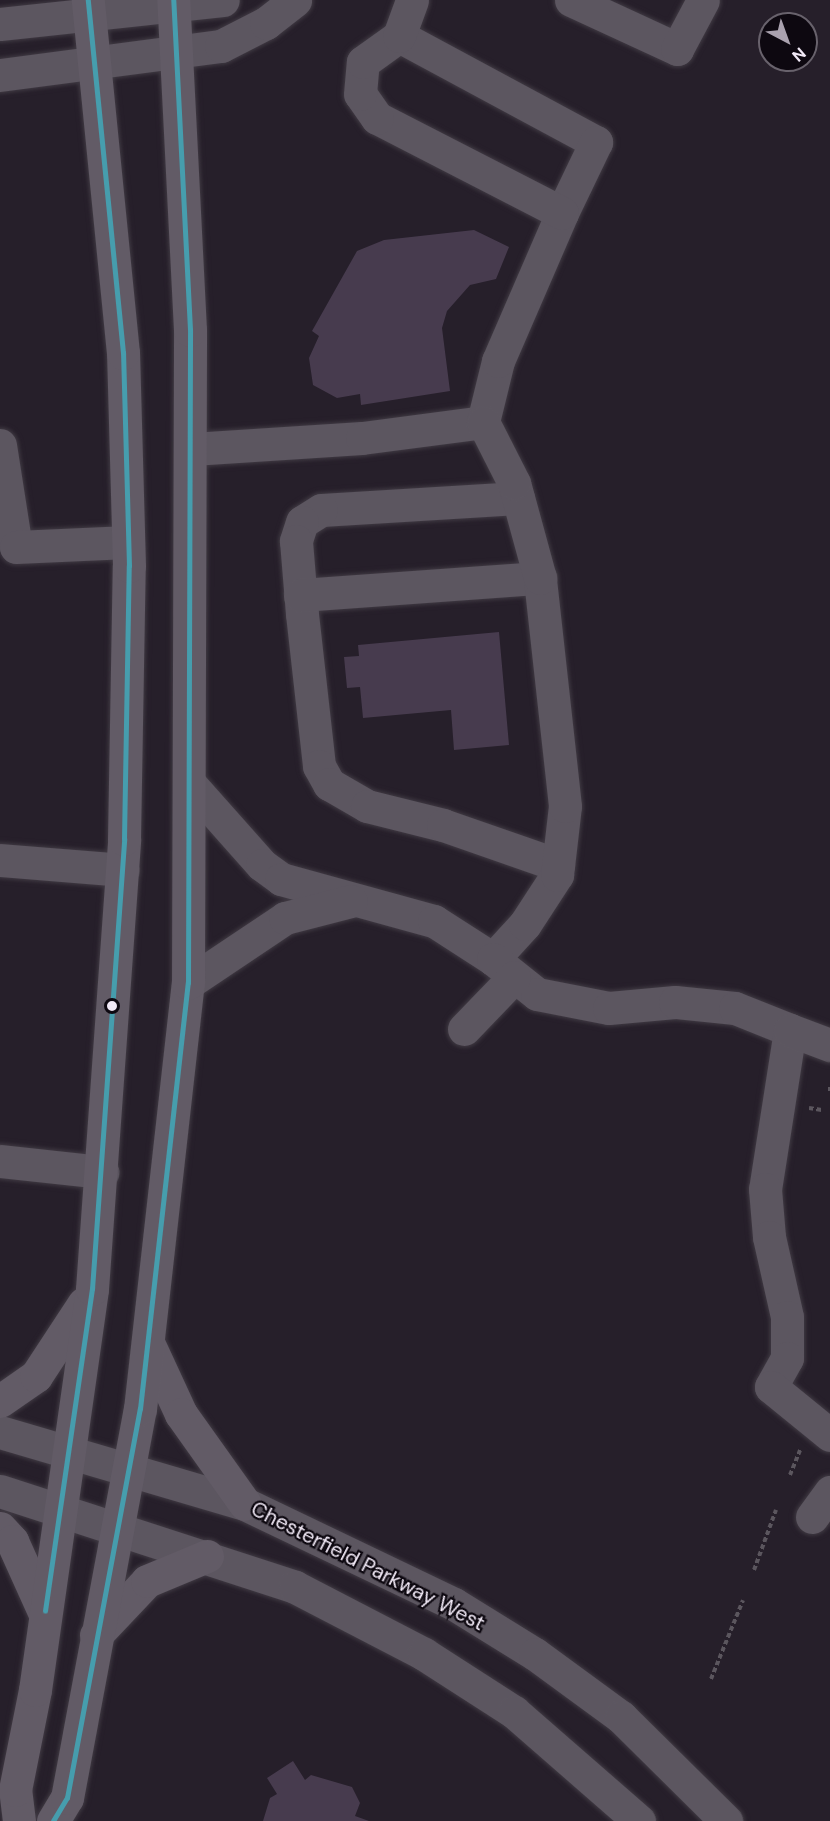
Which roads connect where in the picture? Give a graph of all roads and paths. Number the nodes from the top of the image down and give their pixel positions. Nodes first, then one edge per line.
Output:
1 (223, 0) edge
2 (295, 0) edge
3 (412, 0) edge
4 (571, 0) edge
5 (703, 0) edge
6 (173, 4) edge
7 (89, 7) edge
8 (0, 24) edge
9 (399, 36) junction
10 (174, 56) junction
11 (97, 65) junction
12 (0, 75) edge
13 (562, 213) junction
14 (483, 422) junction
15 (0, 445) edge
16 (192, 449) junction
17 (518, 498) junction
18 (128, 542) junction
19 (8, 547) edge
20 (540, 578) junction
21 (300, 595) junction
22 (190, 784) junction
23 (0, 860) edge
24 (558, 865) junction
25 (123, 870) junction
26 (353, 901) junction
27 (504, 968) junction
28 (188, 983) junction
29 (464, 1029) dead end
30 (790, 1030) junction
31 (830, 1045) edge
32 (0, 1161) edge
33 (102, 1172) junction
34 (92, 1288) junction
35 (150, 1346) junction
36 (0, 1401) edge
37 (0, 1432) edge
38 (817, 1437) edge
39 (70, 1452) junction
40 (125, 1466) junction
41 (789, 1475) dead end
42 (0, 1491) edge
43 (245, 1504) junction
44 (62, 1510) junction
45 (776, 1510) dead end
46 (114, 1524) junction
47 (0, 1528) edge
48 (207, 1556) junction
49 (754, 1570) dead end
50 (743, 1600) dead end
51 (45, 1612) junction
52 (95, 1637) junction
53 (711, 1679) dead end
54 (8, 1780) edge
55 (19, 1821) edge
56 (52, 1821) edge
57 (639, 1821) edge
58 (726, 1821) edge

1 - 6 street
2 - 10 street
3 - 9 street
4 - 5 street
6 - 7 street
6 - 10 main road
7 - 8 street
7 - 11 main road
9 - 13 street
9 - 13 street
10 - 11 street
10 - 16 main road
11 - 12 street
11 - 18 main road
13 - 14 street
14 - 16 street
14 - 17 street
15 - 19 street
16 - 22 main road
17 - 20 street
17 - 21 street
18 - 19 street
18 - 25 main road
20 - 21 street
20 - 24 street
21 - 24 street
22 - 26 street
22 - 28 main road
23 - 25 street
24 - 27 street
25 - 33 main road
26 - 27 street
26 - 28 street
27 - 29 street
27 - 30 street
28 - 35 main road
30 - 31 street
30 - 38 street
32 - 33 street
33 - 34 main road
34 - 36 main road
34 - 39 main road
35 - 40 main road
35 - 43 main road
37 - 39 street, Chesterfield Parkway West
38 - 41 path
39 - 40 street, Chesterfield Parkway West
39 - 44 main road
40 - 43 street, Chesterfield Parkway West
40 - 46 main road
42 - 44 street
43 - 58 street, Chesterfield Parkway West
44 - 46 street
44 - 51 main road
45 - 49 path
46 - 48 street
46 - 52 main road
47 - 51 main road
48 - 52 main road
48 - 57 street
50 - 53 path
51 - 54 main road
52 - 56 main road
54 - 55 main road

